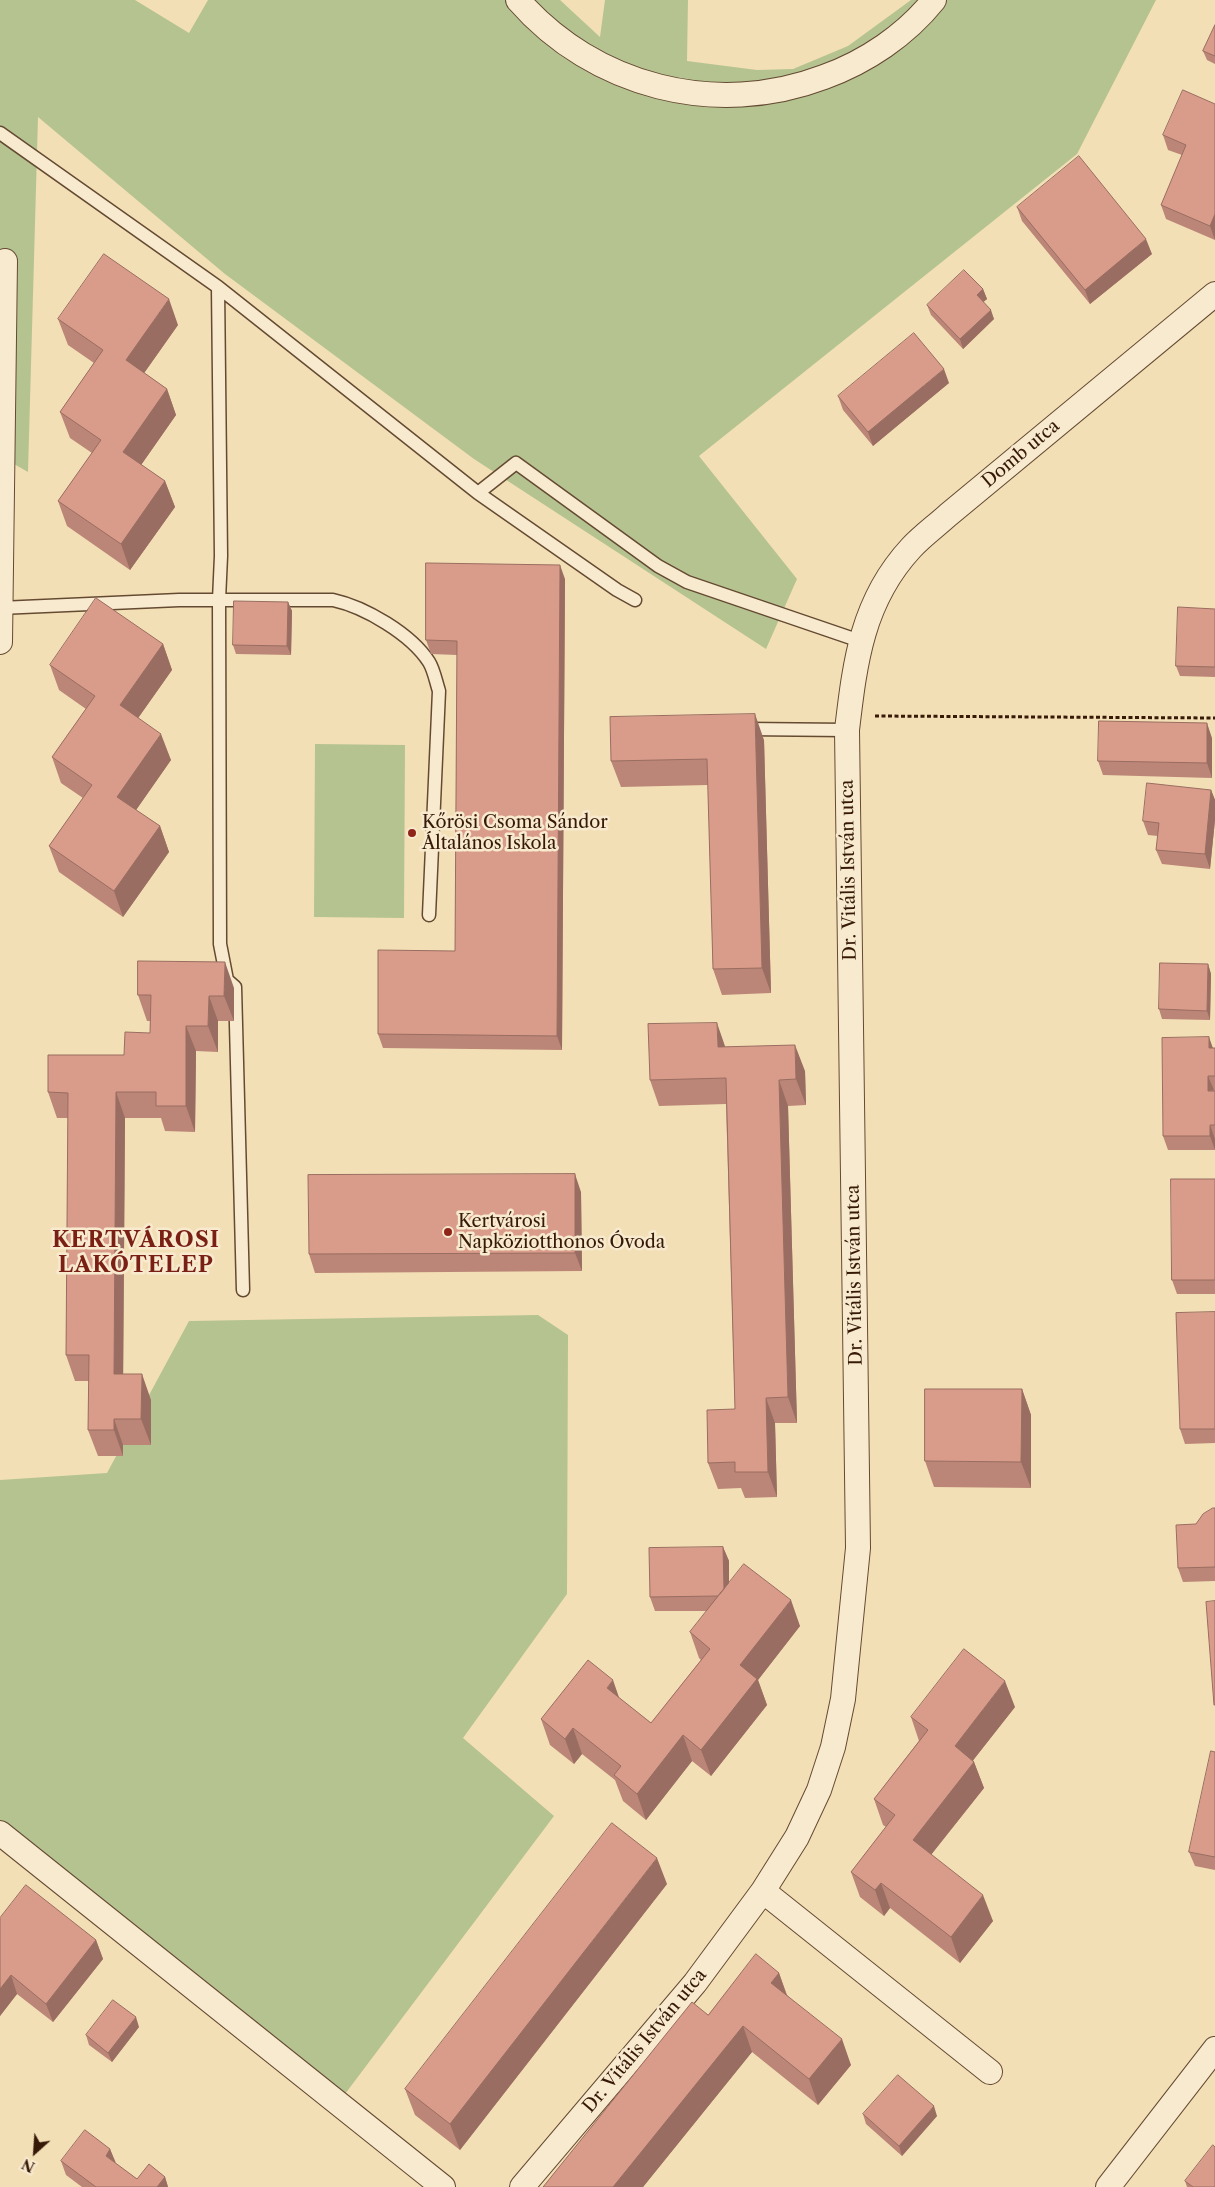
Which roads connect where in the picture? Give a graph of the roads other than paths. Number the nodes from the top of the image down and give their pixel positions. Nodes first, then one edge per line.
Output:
1 (518, 0) edge
2 (934, 0) edge
3 (0, 133) edge
4 (5, 261) dead end
5 (218, 287) junction
6 (1214, 297) edge
7 (478, 493) junction
8 (219, 600) junction
9 (635, 600) dead end
10 (0, 608) edge
11 (860, 641) junction
12 (0, 642) edge
13 (848, 723) junction
14 (732, 729) edge
15 (429, 915) dead end
16 (243, 1290) dead end
17 (0, 1834) edge
18 (763, 1891) junction
19 (1215, 2049) edge
20 (990, 2072) dead end
21 (443, 2187) edge
22 (522, 2187) edge
23 (1108, 2187) edge

1 - 2 street
3 - 5 lane
4 - 10 street
5 - 7 lane
5 - 8 lane
6 - 11 street, Domb utca
7 - 9 lane
7 - 11 lane
8 - 10 lane
8 - 15 lane
8 - 16 lane
10 - 12 street
11 - 13 street, Dr. Vitális István utca
13 - 14 lane
13 - 18 street, Dr. Vitális István utca
17 - 21 street
18 - 20 street
18 - 22 street, Dr. Vitális István utca
19 - 23 street

